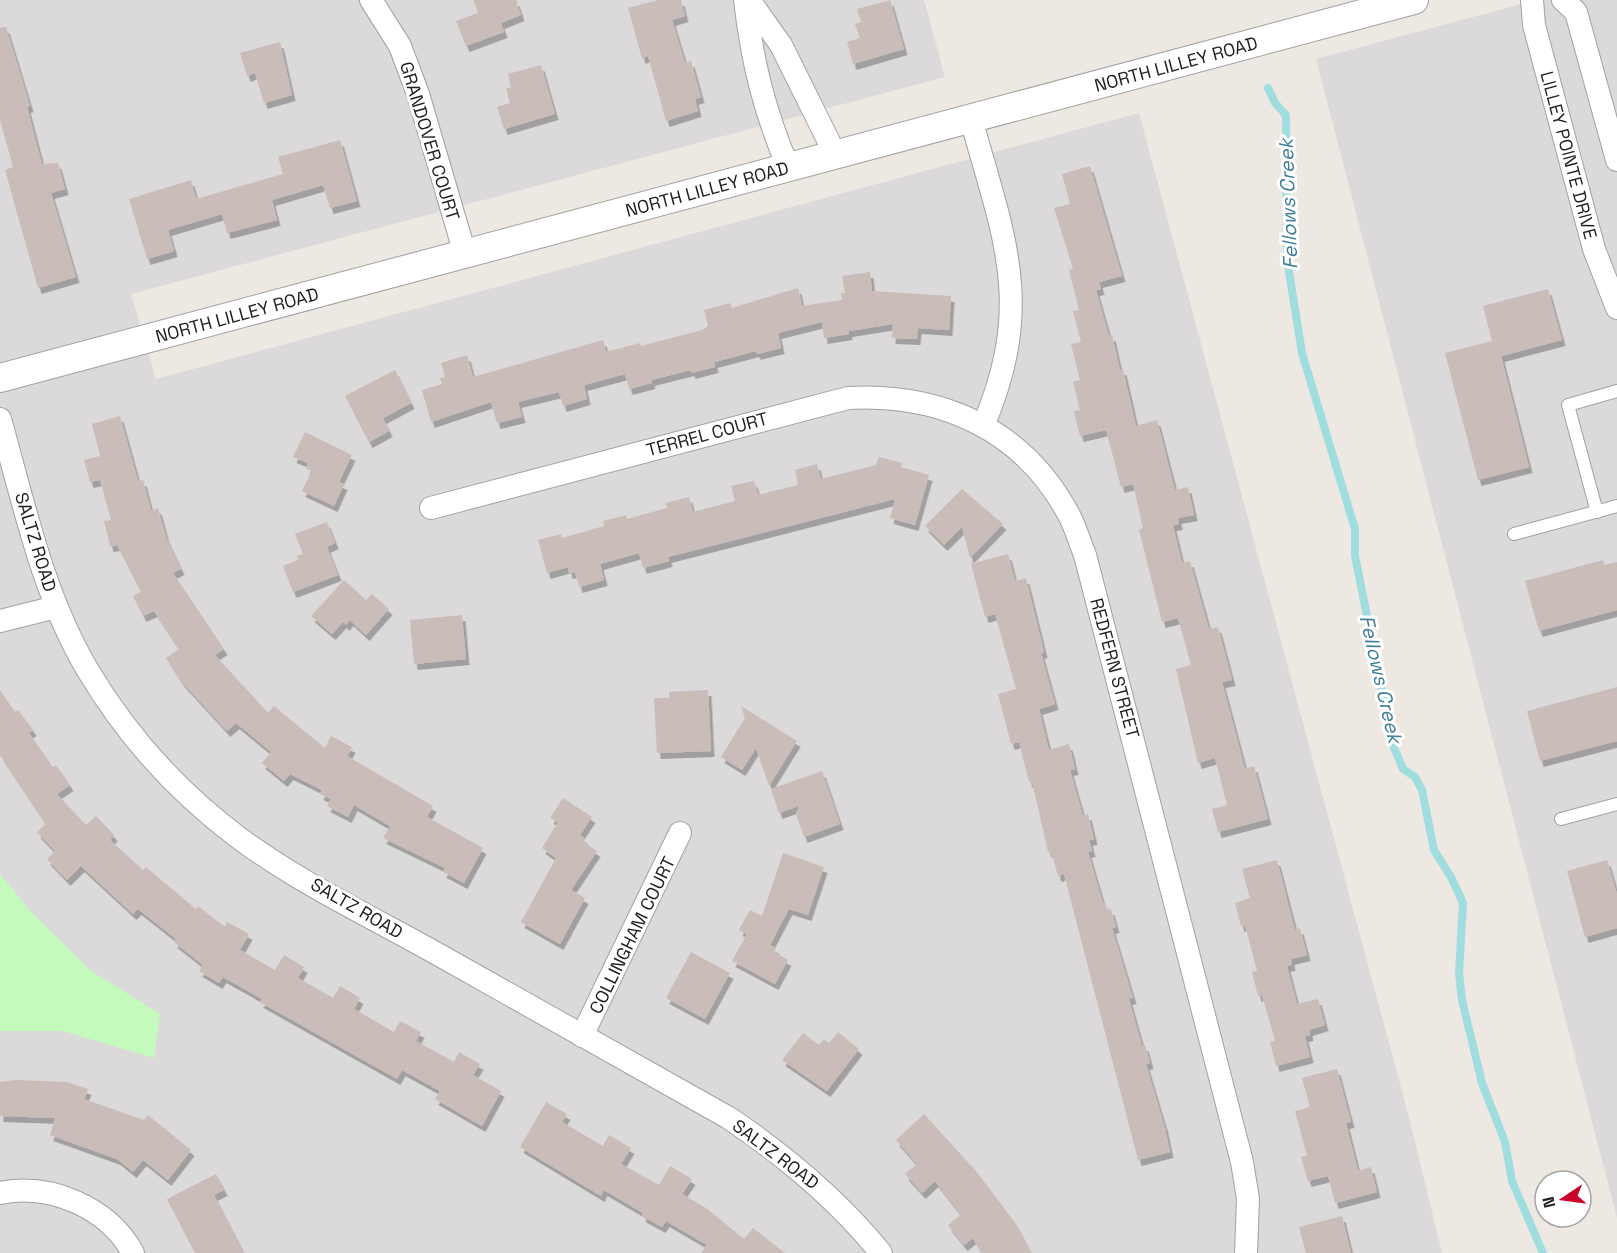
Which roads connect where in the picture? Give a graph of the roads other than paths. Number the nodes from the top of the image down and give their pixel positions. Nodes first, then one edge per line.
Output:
1 (371, 0) edge
2 (747, 0) edge
3 (1414, 0) edge
4 (1532, 0) edge
5 (1563, 0) edge
6 (971, 119) junction
7 (835, 154) junction
8 (1617, 160) edge
9 (788, 167) junction
10 (465, 254) junction
11 (1617, 308) edge
12 (0, 378) edge
13 (1617, 391) edge
14 (0, 419) edge
15 (983, 426) junction
16 (1617, 506) edge
17 (431, 508) dead end
18 (1597, 512) junction
19 (1514, 534) dead end
20 (56, 607) junction
21 (0, 621) edge
22 (1617, 804) edge
23 (1561, 819) dead end
24 (680, 833) dead end
25 (582, 1036) junction
26 (0, 1193) edge
27 (133, 1253) edge
28 (881, 1253) edge
29 (1246, 1253) edge

1 - 10 street, GRANDOVER COURT
2 - 7 street
2 - 9 street
3 - 6 street, NORTH LILLEY ROAD
4 - 11 street, LILLEY POINTE DRIVE
5 - 8 street
6 - 7 street, NORTH LILLEY ROAD
6 - 15 street
7 - 9 street, NORTH LILLEY ROAD
9 - 10 street, NORTH LILLEY ROAD
10 - 12 street, NORTH LILLEY ROAD
13 - 18 lane
14 - 20 street, SALTZ ROAD
15 - 17 street, TERREL COURT
15 - 29 street, REDFERN STREET
16 - 18 lane
18 - 19 lane
20 - 21 street
20 - 25 street, SALTZ ROAD
22 - 23 lane
24 - 25 street, COLLINGHAM COURT
25 - 28 street, SALTZ ROAD
26 - 27 street

